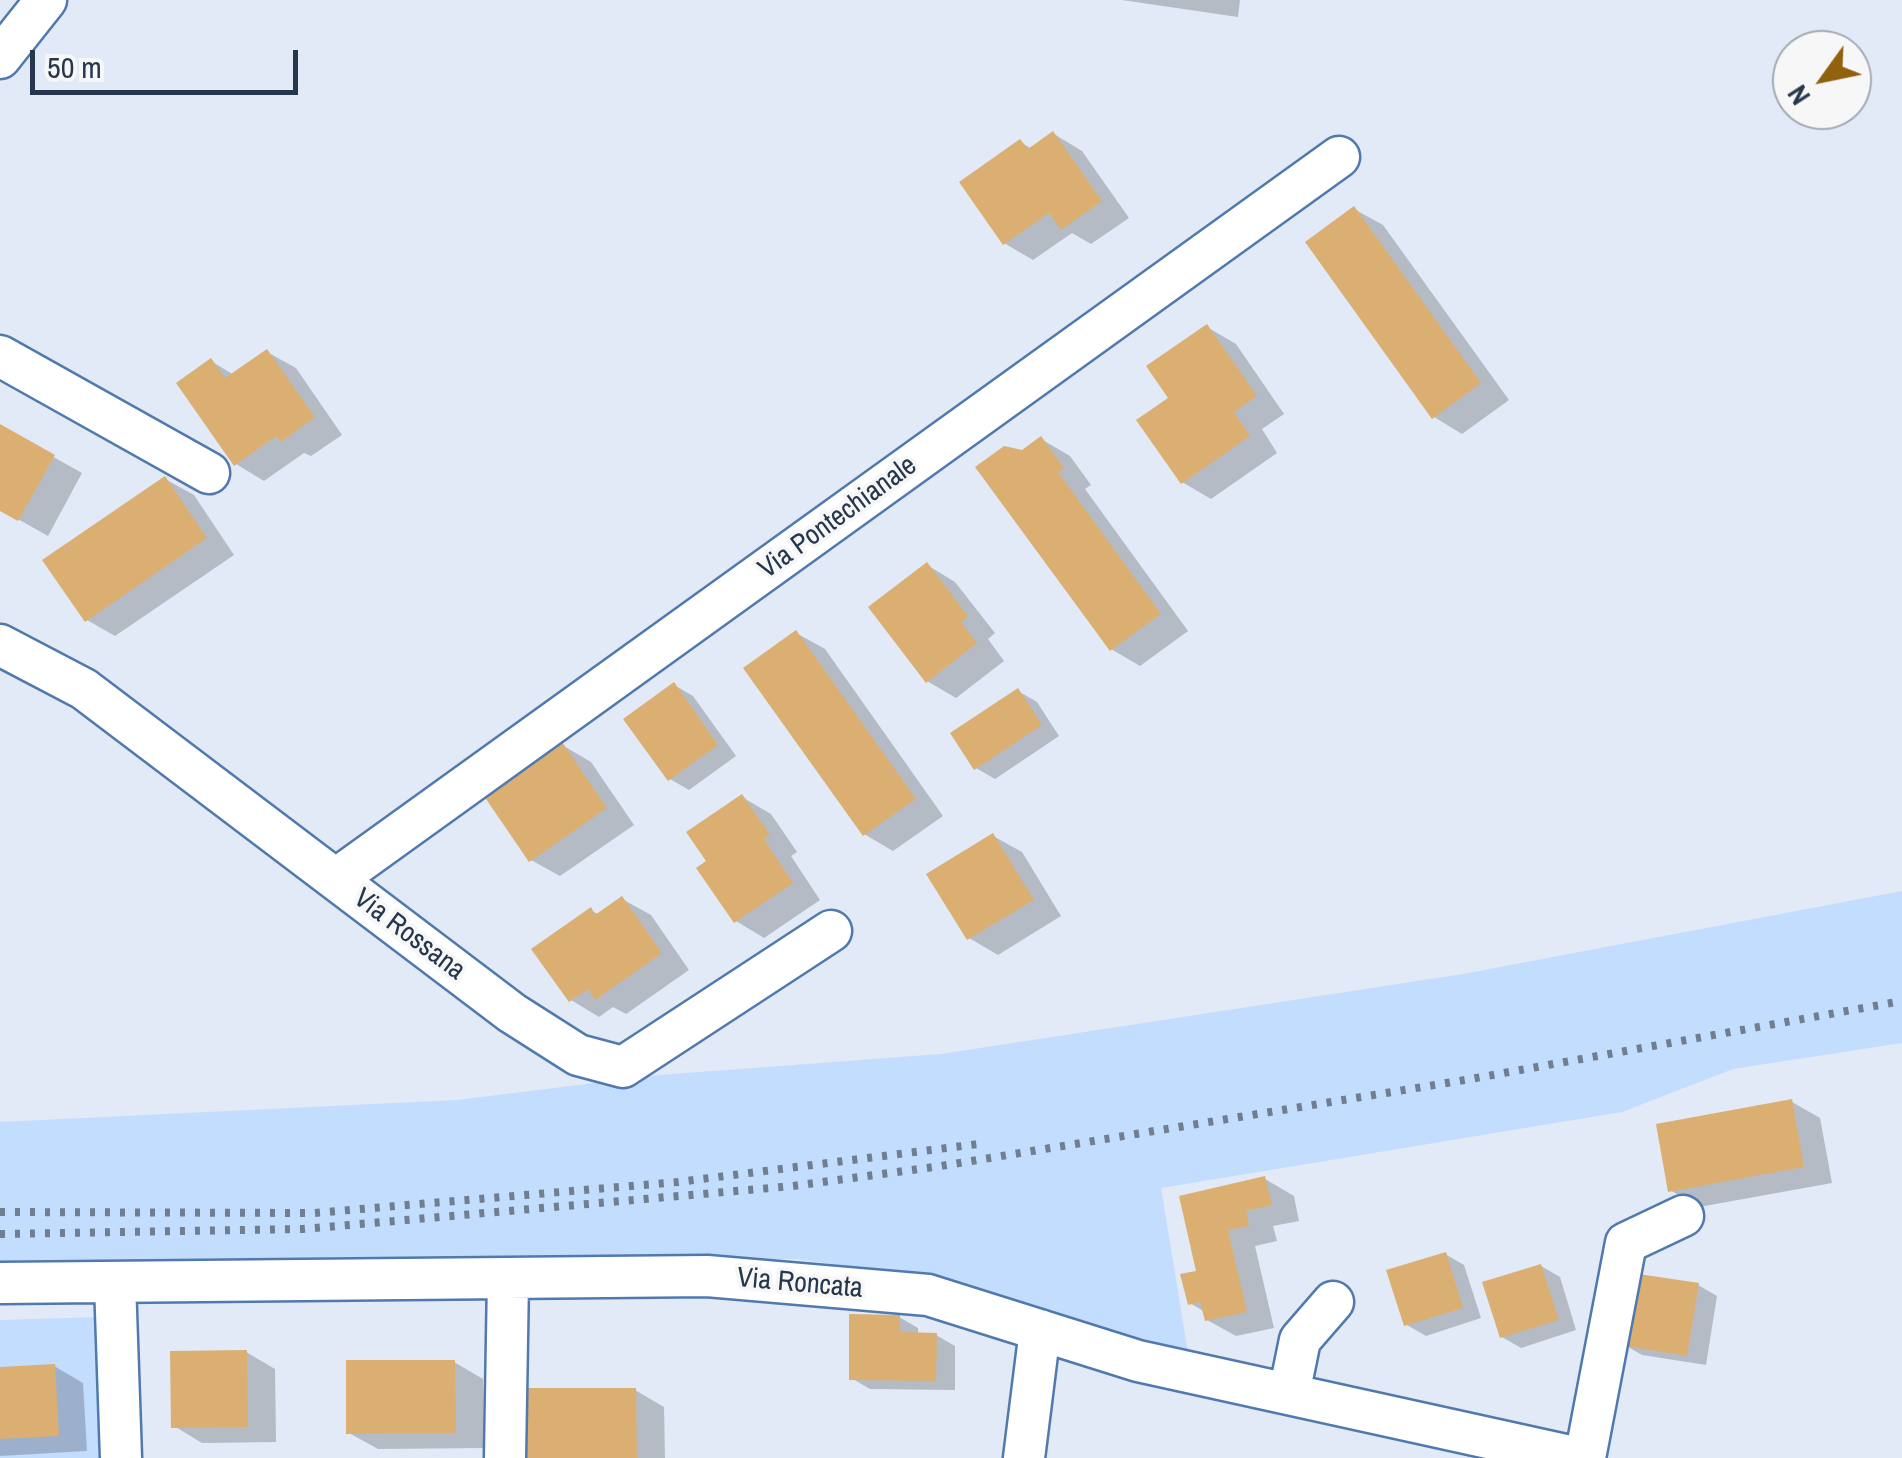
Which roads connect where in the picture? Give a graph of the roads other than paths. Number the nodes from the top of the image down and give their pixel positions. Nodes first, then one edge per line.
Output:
1 (46, 0) edge
2 (0, 58) edge
3 (1339, 157) dead end
4 (0, 356) edge
5 (209, 473) dead end
6 (0, 645) edge
7 (336, 880) junction
8 (831, 931) dead end
9 (1683, 1216) dead end
10 (508, 1279) junction
11 (116, 1282) junction
12 (0, 1283) edge
13 (1334, 1302) dead end
14 (1040, 1330) junction
15 (1289, 1394) junction
16 (1491, 1448) edge
17 (122, 1458) edge
18 (505, 1458) edge
19 (1024, 1458) edge
20 (1582, 1458) edge

1 - 2 street
3 - 7 street, Via Pontechianale
4 - 5 street
6 - 7 street, Via Rossana
7 - 8 street, Via Rossana
9 - 20 street
10 - 11 street, Via Roncata
10 - 14 street, Via Roncata
10 - 18 street
11 - 12 street, Via Roncata
11 - 17 street
13 - 15 street
14 - 15 street, Via Roncata
14 - 19 street
15 - 16 street, Via Roncata
16 - 20 street, Via Roncata

